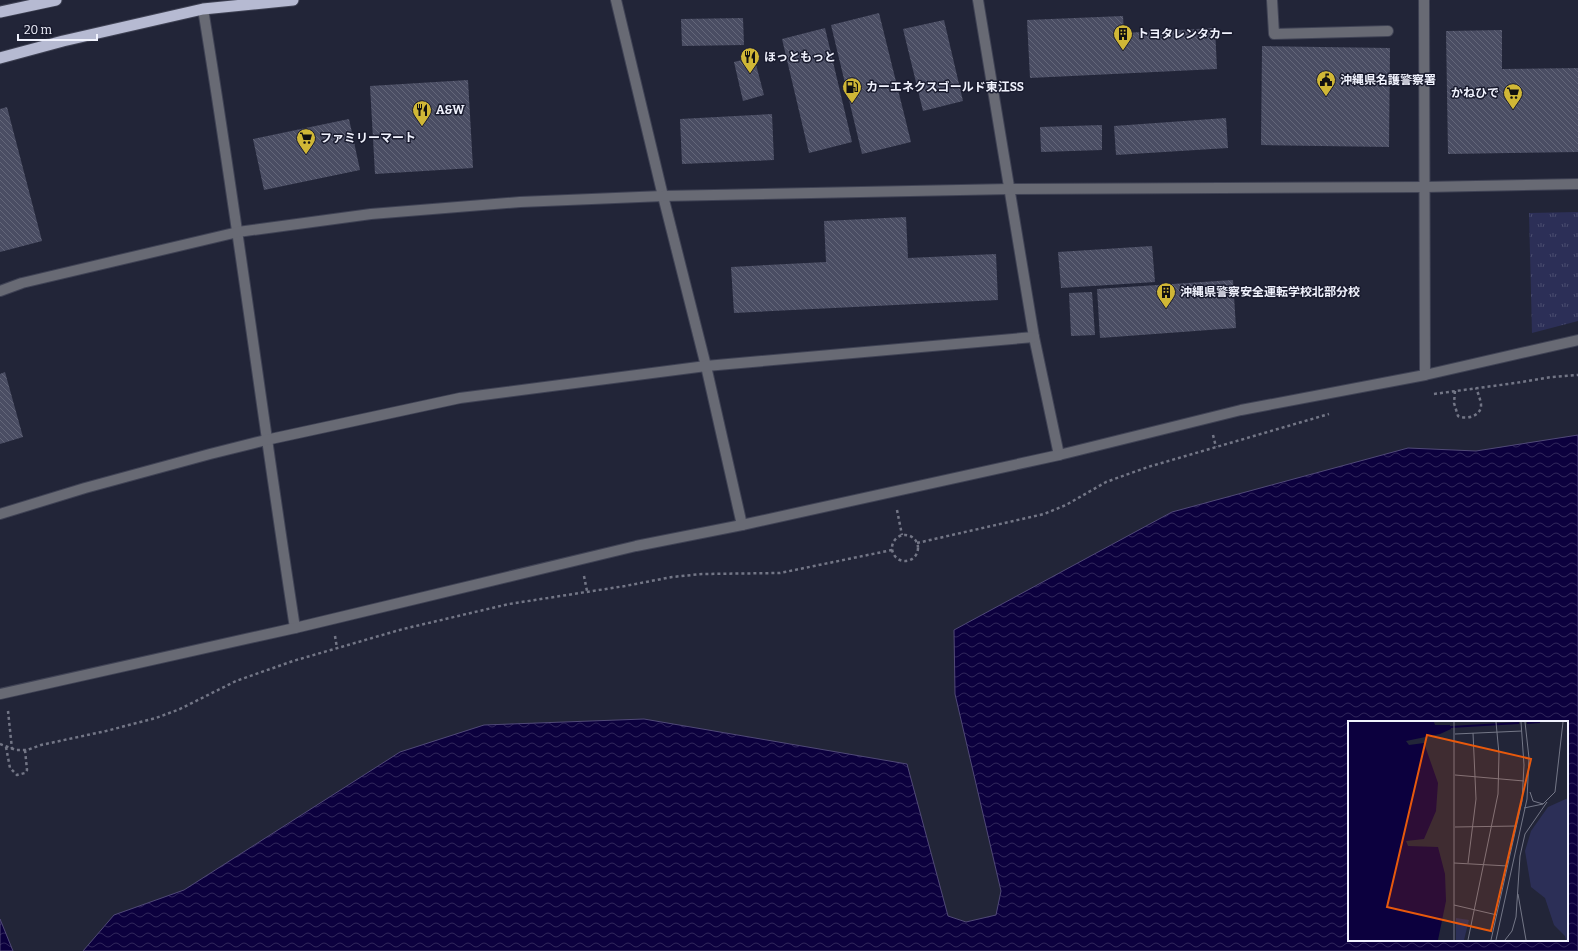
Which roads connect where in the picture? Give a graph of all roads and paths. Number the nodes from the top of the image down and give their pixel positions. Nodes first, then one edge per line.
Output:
1 (56, 0) edge
2 (293, 0) edge
3 (616, 0) edge
4 (978, 0) edge
5 (1272, 0) edge
6 (1424, 0) edge
7 (203, 9) junction
8 (0, 12) edge
9 (1388, 31) dead end
10 (0, 58) edge
11 (1578, 184) edge
12 (1425, 187) junction
13 (1010, 188) junction
14 (663, 196) junction
15 (238, 232) junction
16 (0, 291) edge
17 (1034, 337) junction
18 (1578, 340) edge
19 (706, 366) junction
20 (1426, 375) junction
21 (1578, 375) edge
22 (1476, 388) junction
23 (1455, 391) junction
24 (1432, 394) dead end
25 (1334, 413) dead end
26 (266, 440) junction
27 (1059, 455) junction
28 (893, 492) junction
29 (0, 514) edge
30 (742, 525) junction
31 (902, 535) junction
32 (917, 543) junction
33 (892, 550) junction
34 (295, 628) junction
35 (3, 694) edge
36 (0, 744) edge
37 (6, 747) junction
38 (12, 749) junction
39 (25, 750) junction

1 - 8 highway
2 - 7 highway
3 - 14 street
4 - 13 street
5 - 9 street
6 - 12 street
7 - 10 highway
7 - 15 street
11 - 12 street
12 - 13 street
12 - 20 street
13 - 14 street
13 - 17 street
14 - 15 street
14 - 19 street
15 - 16 street
15 - 26 street
17 - 19 street
17 - 27 street
18 - 20 street
19 - 26 street
19 - 30 street
20 - 27 street
21 - 22 path
22 - 23 path
22 - 23 path
23 - 24 path
25 - 32 path
26 - 29 street
26 - 34 street
27 - 28 street
28 - 30 street
28 - 31 path
30 - 34 street
31 - 32 path
31 - 33 path
32 - 33 path
33 - 39 path
34 - 35 street
35 - 38 path
36 - 37 path
37 - 38 path
37 - 39 path
38 - 39 path

